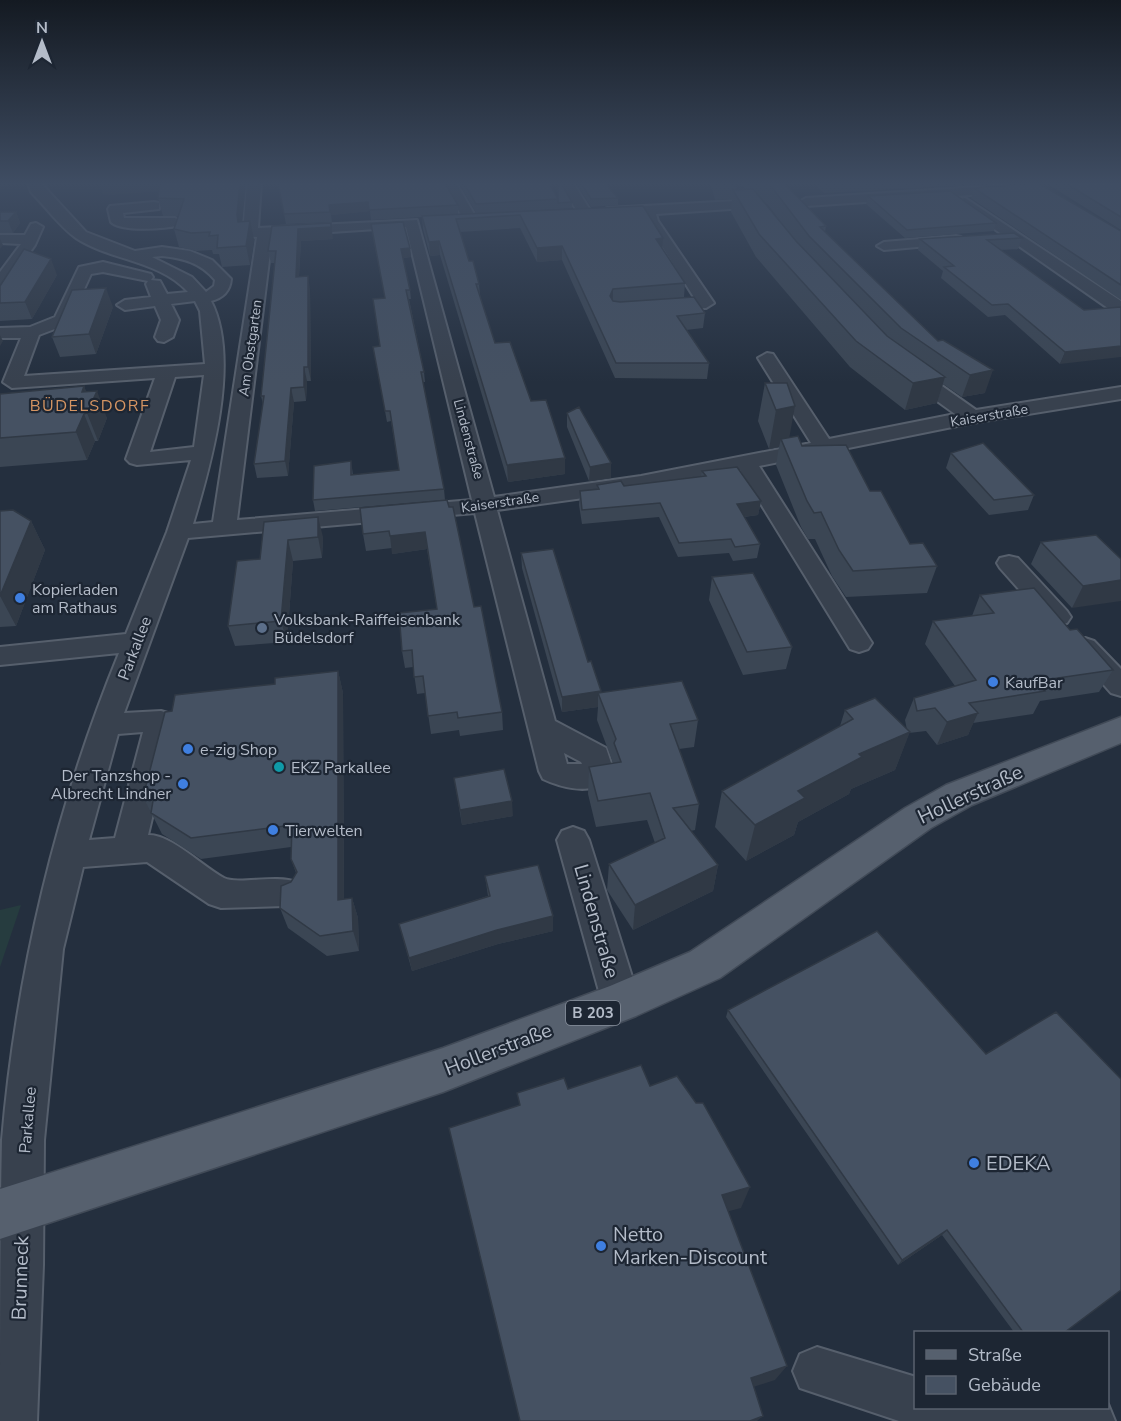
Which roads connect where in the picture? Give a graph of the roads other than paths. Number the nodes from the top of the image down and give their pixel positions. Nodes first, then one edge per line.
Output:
1 (22, 249) edge
2 (117, 249) edge
3 (264, 249) edge
4 (425, 249) edge
5 (670, 249) edge
6 (1034, 249) edge
7 (134, 256) junction
8 (1054, 262) junction
9 (162, 276) junction
10 (1054, 279) dead end
11 (0, 283) edge
12 (200, 296) junction
13 (161, 300) junction
14 (125, 305) dead end
15 (640, 308) edge
16 (1121, 309) edge
17 (32, 332) junction
18 (0, 333) edge
19 (164, 338) dead end
20 (766, 358) dead end
21 (897, 362) edge
22 (214, 369) junction
23 (167, 372) junction
24 (12, 382) junction
25 (1121, 393) edge
26 (0, 401) edge
27 (972, 417) junction
28 (823, 446) junction
29 (204, 451) junction
30 (746, 462) junction
31 (486, 504) junction
32 (224, 529) junction
33 (179, 532) junction
34 (1009, 563) dead end
35 (136, 642) junction
36 (859, 643) dead end
37 (0, 656) edge
38 (1121, 686) edge
39 (107, 724) junction
40 (542, 726) dead end
41 (1121, 729) edge
42 (573, 840) dead end
43 (128, 850) junction
44 (69, 855) junction
45 (285, 892) edge
46 (621, 1002) junction
47 (11, 1210) edge
48 (817, 1371) dead end
49 (914, 1402) edge
50 (945, 1409) edge
51 (12, 1421) edge
52 (1090, 1421) edge

1 - 11 street
2 - 7 street
3 - 32 street, Am Obstgarten
4 - 31 street, Lindenstraße
5 - 15 street
6 - 8 street
7 - 9 street
7 - 12 street
8 - 10 street
8 - 16 street
9 - 12 street
9 - 13 street
9 - 17 street
12 - 13 street
12 - 22 street, Parkallee
13 - 14 street
13 - 19 street
17 - 18 street
17 - 24 street
20 - 28 street
21 - 27 street
22 - 23 street
22 - 29 street, Parkallee
23 - 24 street
23 - 29 street
24 - 26 street
25 - 27 street, Kaiserstraße
27 - 28 street, Kaiserstraße
28 - 30 street, Kaiserstraße
29 - 33 street, Parkallee
30 - 31 street, Kaiserstraße
30 - 36 street
31 - 32 street, Kaiserstraße
31 - 40 street, Lindenstraße
32 - 33 street, Kaiserstraße
33 - 35 street, Parkallee
34 - 38 street
35 - 37 street
35 - 39 street, Parkallee
39 - 43 street
39 - 44 street, Parkallee
41 - 46 main road, Hollerstraße / B 203
42 - 46 street, Lindenstraße
43 - 44 street
43 - 45 street
44 - 47 street, Parkallee
46 - 47 main road, Hollerstraße / B 203
47 - 51 street, Brunneck
48 - 49 street
50 - 52 street

